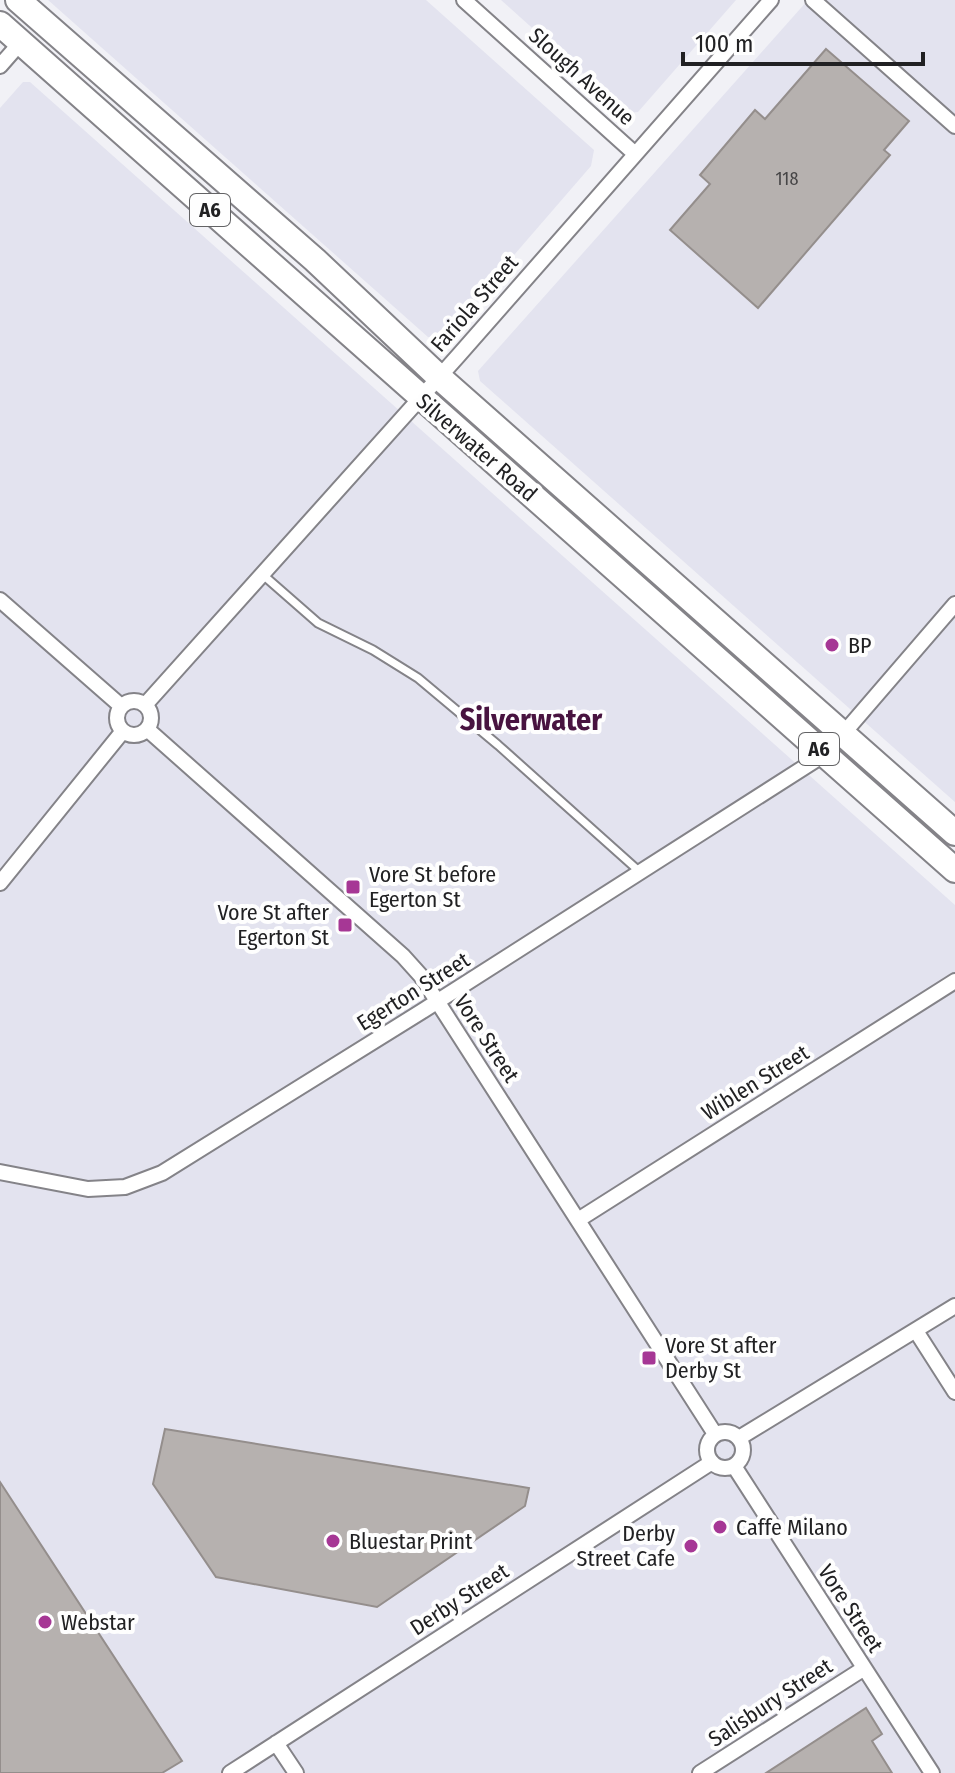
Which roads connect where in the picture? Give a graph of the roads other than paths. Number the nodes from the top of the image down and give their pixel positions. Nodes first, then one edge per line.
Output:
1 (18, 0) edge
2 (464, 0) edge
3 (771, 0) edge
4 (813, 0) edge
5 (0, 24) edge
6 (21, 42) junction
7 (0, 66) edge
8 (955, 126) edge
9 (634, 153) junction
10 (439, 377) junction
11 (420, 397) junction
12 (262, 574) junction
13 (0, 600) edge
14 (955, 604) edge
15 (145, 705) junction
16 (121, 706) junction
17 (147, 729) junction
18 (123, 731) junction
19 (843, 734) junction
20 (825, 754) junction
21 (955, 833) edge
22 (955, 870) edge
23 (640, 872) junction
24 (0, 883) edge
25 (955, 981) edge
26 (437, 1002) junction
27 (0, 1172) edge
28 (578, 1220) junction
29 (955, 1306) edge
30 (916, 1331) junction
31 (955, 1392) edge
32 (715, 1434) junction
33 (739, 1438) junction
34 (712, 1462) junction
35 (734, 1466) junction
36 (863, 1669) junction
37 (276, 1743) junction
38 (230, 1773) edge
39 (296, 1773) edge
40 (700, 1773) edge
41 (932, 1773) edge

1 - 10 highway, Silverwater Road / A6
2 - 9 street, Slough Avenue
3 - 9 street, Fariola Street
4 - 8 street
5 - 6 highway, Silverwater Road / A6
6 - 7 street
6 - 11 highway, Silverwater Road / A6
9 - 10 street, Fariola Street
10 - 11 street, Fariola Street
10 - 19 highway, Silverwater Road / A6
11 - 12 street, Fariola Street
11 - 20 highway, Silverwater Road / A6
12 - 15 street, Fariola Street
12 - 23 lane
13 - 16 street
14 - 19 street
15 - 16 street
15 - 17 street
16 - 18 street
17 - 18 street
17 - 26 street, Vore Street
18 - 24 street
19 - 21 highway, Silverwater Road / A6
20 - 22 highway, Silverwater Road / A6
20 - 23 street, Egerton Street
23 - 26 street, Egerton Street
25 - 28 street, Wiblen Street
26 - 27 street, Egerton Street
26 - 28 street, Vore Street
28 - 32 street, Vore Street
29 - 30 street
30 - 31 street
30 - 33 street
32 - 33 street
32 - 34 street
33 - 35 street
34 - 35 street
34 - 37 street, Derby Street
35 - 36 street, Vore Street
36 - 40 street, Salisbury Street
36 - 41 street, Vore Street
37 - 38 street, Derby Street
37 - 39 street

